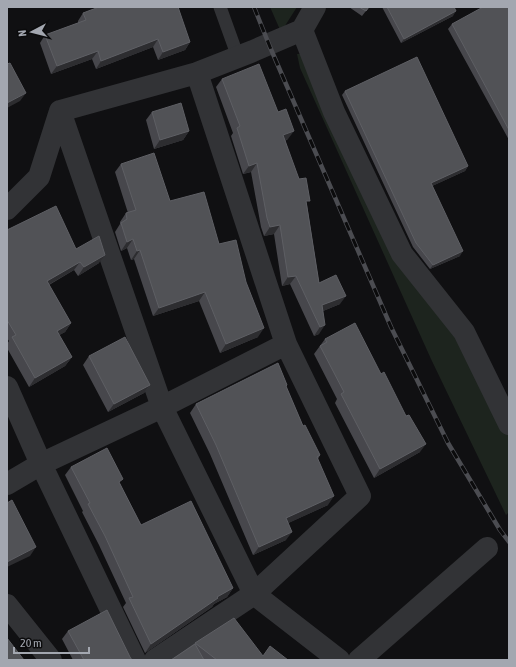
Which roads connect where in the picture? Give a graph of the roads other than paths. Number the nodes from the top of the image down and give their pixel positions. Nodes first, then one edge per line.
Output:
1 (220, 7) edge
2 (315, 7) edge
3 (302, 30) junction
4 (238, 57) junction
5 (197, 73) junction
6 (60, 112) junction
7 (7, 209) edge
8 (286, 344) junction
9 (7, 387) edge
10 (162, 407) junction
11 (509, 424) edge
12 (42, 464) junction
13 (7, 484) edge
14 (487, 548) dead end
15 (254, 594) junction
16 (7, 605) edge
17 (51, 660) edge
18 (135, 660) edge
19 (155, 660) edge
20 (339, 660) edge
21 (359, 660) edge

1 - 4 lane
2 - 3 street
3 - 4 street
3 - 11 street
4 - 5 street
5 - 6 street
5 - 8 street
6 - 7 street
6 - 10 street
8 - 10 street
8 - 15 street
9 - 12 street
10 - 12 street
10 - 15 street
12 - 13 street
12 - 18 street
14 - 21 street
15 - 19 street
15 - 20 street
16 - 17 street

